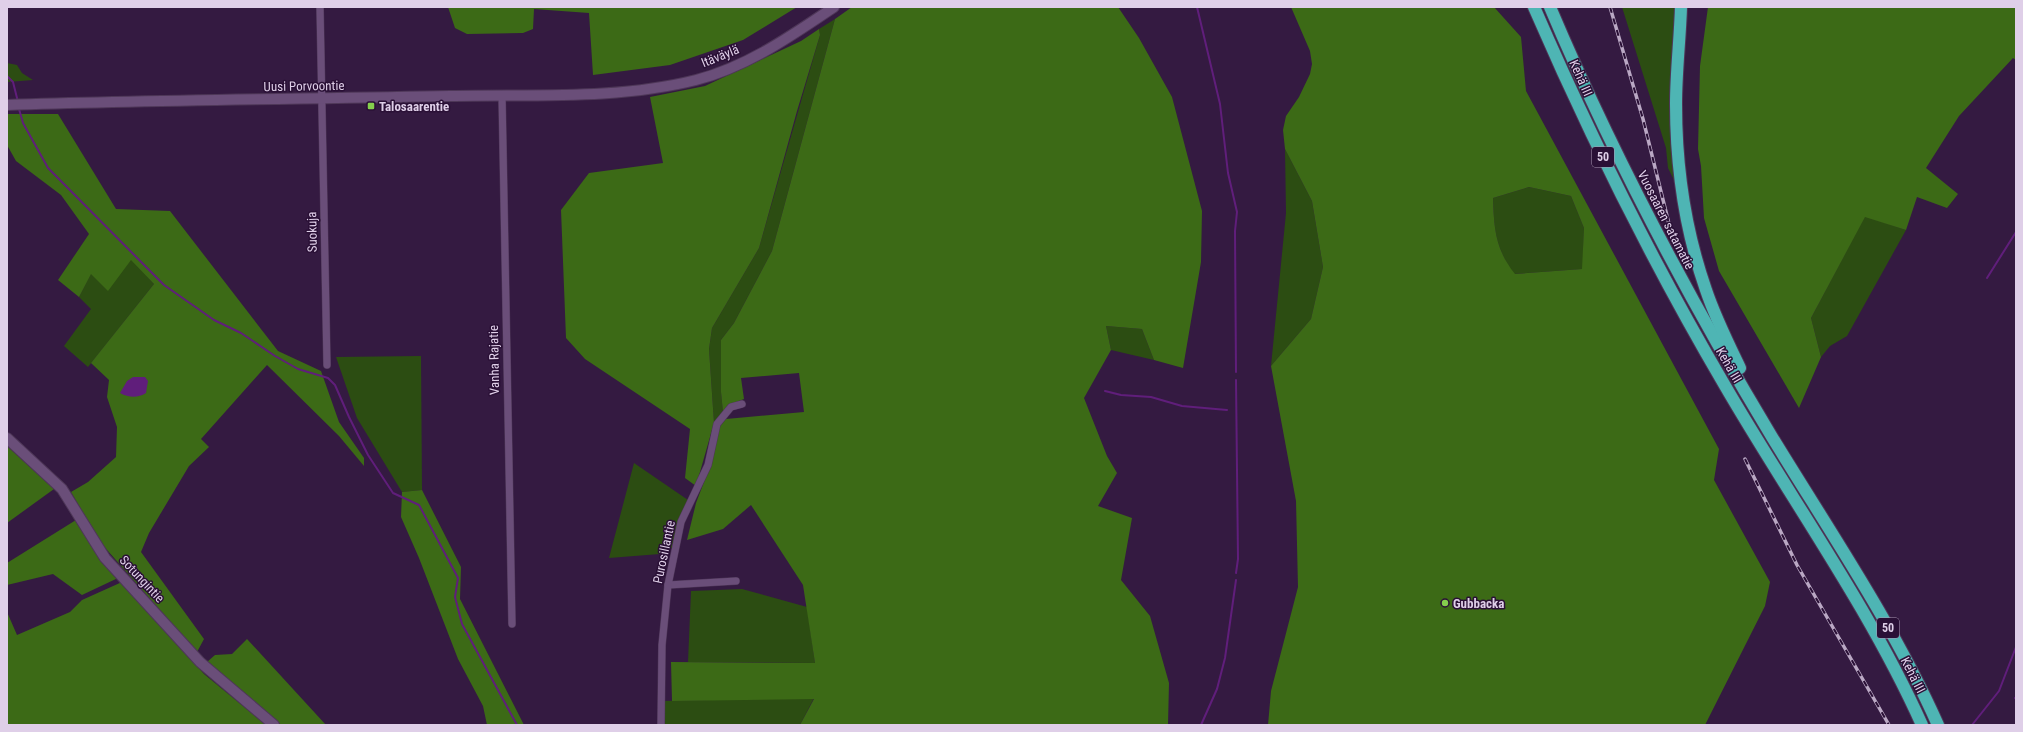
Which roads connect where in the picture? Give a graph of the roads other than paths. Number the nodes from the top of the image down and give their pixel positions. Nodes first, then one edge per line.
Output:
1 (320, 7) edge
2 (834, 7) edge
3 (1534, 7) edge
4 (1550, 7) edge
5 (1681, 7) edge
6 (602, 92) joint
7 (502, 95) junction
8 (320, 98) junction
9 (8, 105) edge
10 (327, 365) dead end
11 (742, 404) dead end
12 (7, 438) edge
13 (1773, 438) junction
14 (736, 581) dead end
15 (668, 585) junction
16 (512, 624) dead end
17 (274, 725) edge
18 (661, 725) edge
19 (1922, 725) edge
20 (1938, 725) edge

1 - 8 street
2 - 6 main road, Itäväylä
3 - 19 highway, Kehä III / 50
4 - 13 highway, Vuosaaren satamatie
5 - 13 highway
6 - 7 main road, Uusi Porvoontie
7 - 8 main road, Uusi Porvoontie
7 - 16 street, Vanha Rajatie
8 - 9 main road, Uusi Porvoontie
8 - 10 street, Suokuja
11 - 15 street, Purosillantie
12 - 17 main road, Sotungintie
13 - 20 highway, Kehä III / 50
14 - 15 street
15 - 18 street, Purosillantie

